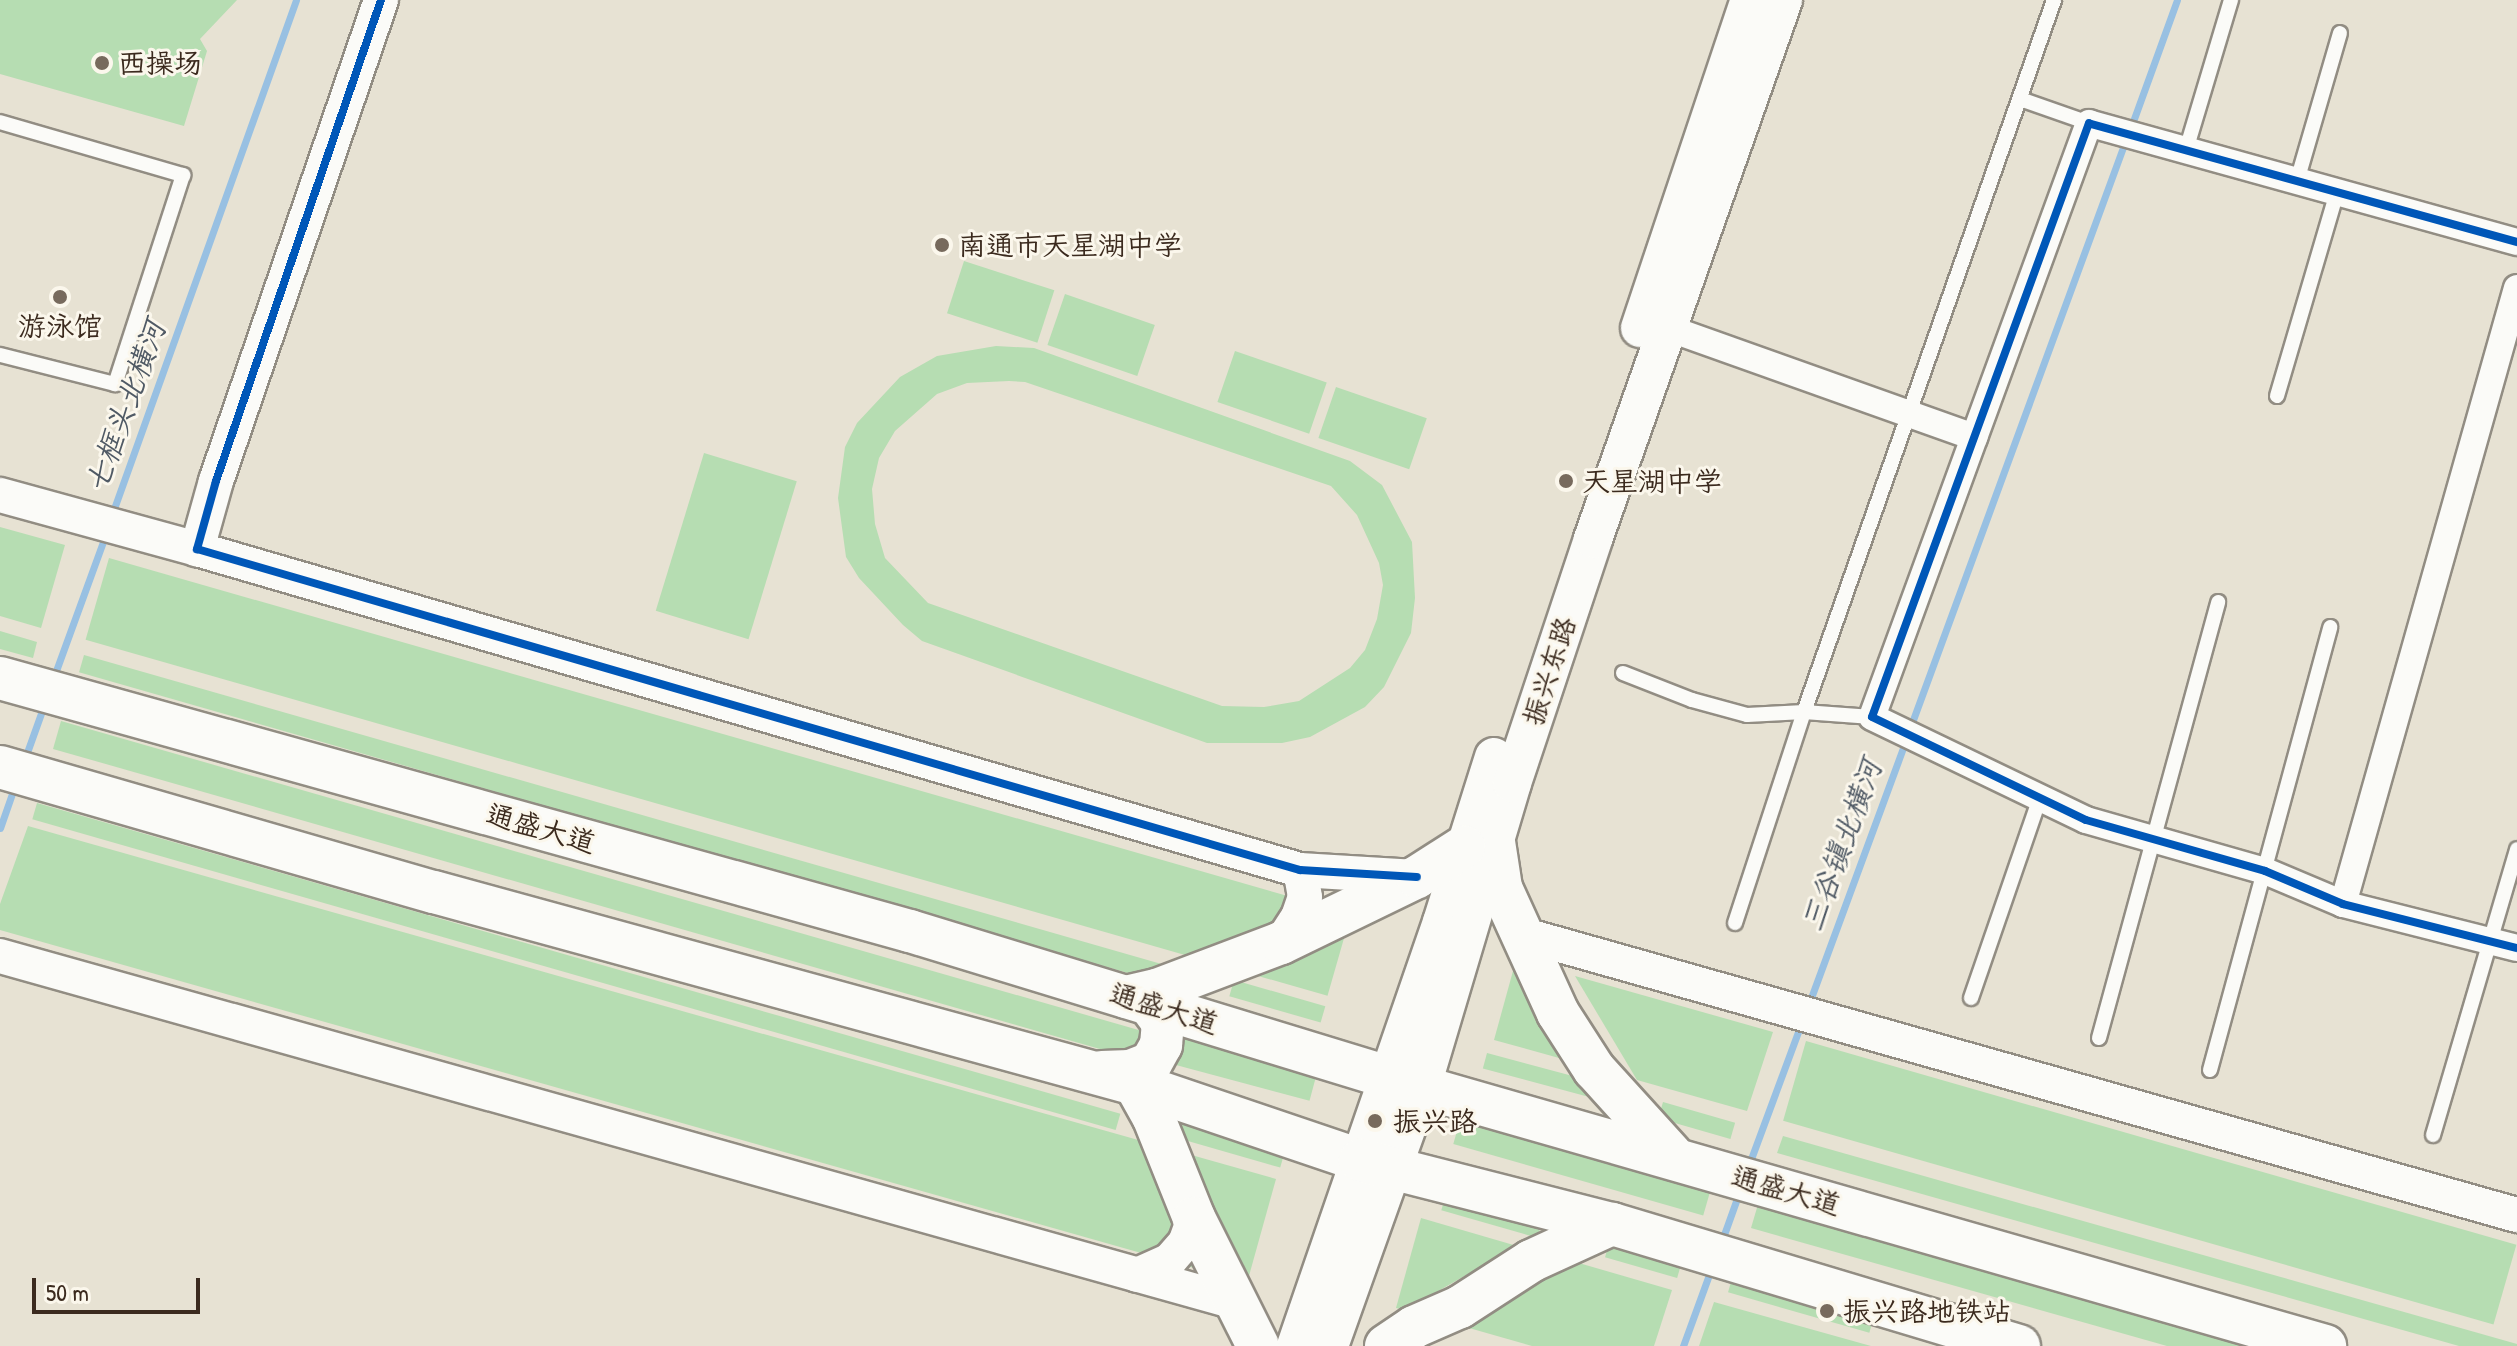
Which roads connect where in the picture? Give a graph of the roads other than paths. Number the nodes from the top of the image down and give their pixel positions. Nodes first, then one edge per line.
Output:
1 (381, 0) edge
2 (1750, 0) edge
3 (1783, 0) edge
4 (2054, 0) edge
5 (2231, 0) edge
6 (2340, 33) dead end
7 (2020, 99) junction
8 (0, 122) edge
9 (2113, 130) junction
10 (2186, 150) junction
11 (2297, 181) junction
12 (2337, 192) junction
13 (2517, 242) edge
14 (2517, 288) edge
15 (1655, 324) junction
16 (0, 355) edge
17 (2277, 396) dead end
18 (1910, 414) junction
19 (1974, 437) junction
20 (15, 499) edge
21 (193, 548) junction
22 (2218, 602) dead end
23 (2330, 627) dead end
24 (1623, 673) dead end
25 (0, 678) edge
26 (1804, 712) junction
27 (1872, 717) junction
28 (0, 767) edge
29 (2040, 798) junction
30 (2151, 839) junction
31 (1479, 845) junction
32 (2517, 849) edge
33 (1300, 870) junction
34 (2265, 871) junction
35 (1417, 877) junction
36 (2343, 904) junction
37 (1735, 923) dead end
38 (1521, 934) junction
39 (2490, 942) junction
40 (1281, 943) junction
41 (2517, 948) edge
42 (0, 956) edge
43 (1971, 998) dead end
44 (1138, 1000) junction
45 (2099, 1038) dead end
46 (2210, 1070) dead end
47 (1093, 1072) junction
48 (1404, 1081) junction
49 (1135, 1084) junction
50 (2433, 1135) dead end
51 (1674, 1158) junction
52 (1376, 1164) junction
53 (2517, 1215) edge
54 (1194, 1218) junction
55 (1612, 1224) junction
56 (1137, 1275) junction
57 (1235, 1302) junction
58 (1390, 1345) edge
59 (1258, 1346) edge
60 (1296, 1346) edge
61 (1329, 1346) edge
62 (2019, 1346) edge
63 (2325, 1346) edge

1 - 21 street
2 - 15 main road, 振兴东路
3 - 15 main road, 振兴东路
4 - 7 lane
5 - 10 lane
6 - 11 lane
7 - 9 lane
7 - 18 lane
8 - 16 lane
9 - 10 street
9 - 19 street
10 - 11 street
11 - 12 street
12 - 13 street
12 - 17 lane
14 - 36 street
15 - 18 street
15 - 31 main road, 振兴东路
18 - 19 street
18 - 26 lane
19 - 27 street
20 - 21 street
21 - 33 street
22 - 30 lane
23 - 34 lane
24 - 26 lane
25 - 44 main road, 通盛大道
26 - 27 lane
26 - 37 lane
27 - 29 street
28 - 47 main road
29 - 30 street
29 - 43 lane
30 - 34 street
30 - 45 lane
31 - 35 main road
31 - 38 main road
31 - 48 main road, 振兴东路
32 - 39 lane
33 - 35 street
33 - 40 street
34 - 36 street
34 - 46 lane
35 - 40 main road
36 - 39 street
38 - 51 main road
38 - 53 street
39 - 41 street
39 - 50 lane
40 - 44 main road
42 - 56 street
44 - 47 main road
44 - 48 main road, 通盛大道
47 - 49 main road
48 - 51 main road, 通盛大道
48 - 52 main road, 振兴东路
49 - 52 main road
49 - 54 main road
51 - 63 main road, 通盛大道
52 - 55 main road
52 - 60 main road, 振兴东路
52 - 61 main road, 振兴东路
54 - 56 street
54 - 57 main road
55 - 58 main road
55 - 62 main road
56 - 57 street
57 - 59 main road

